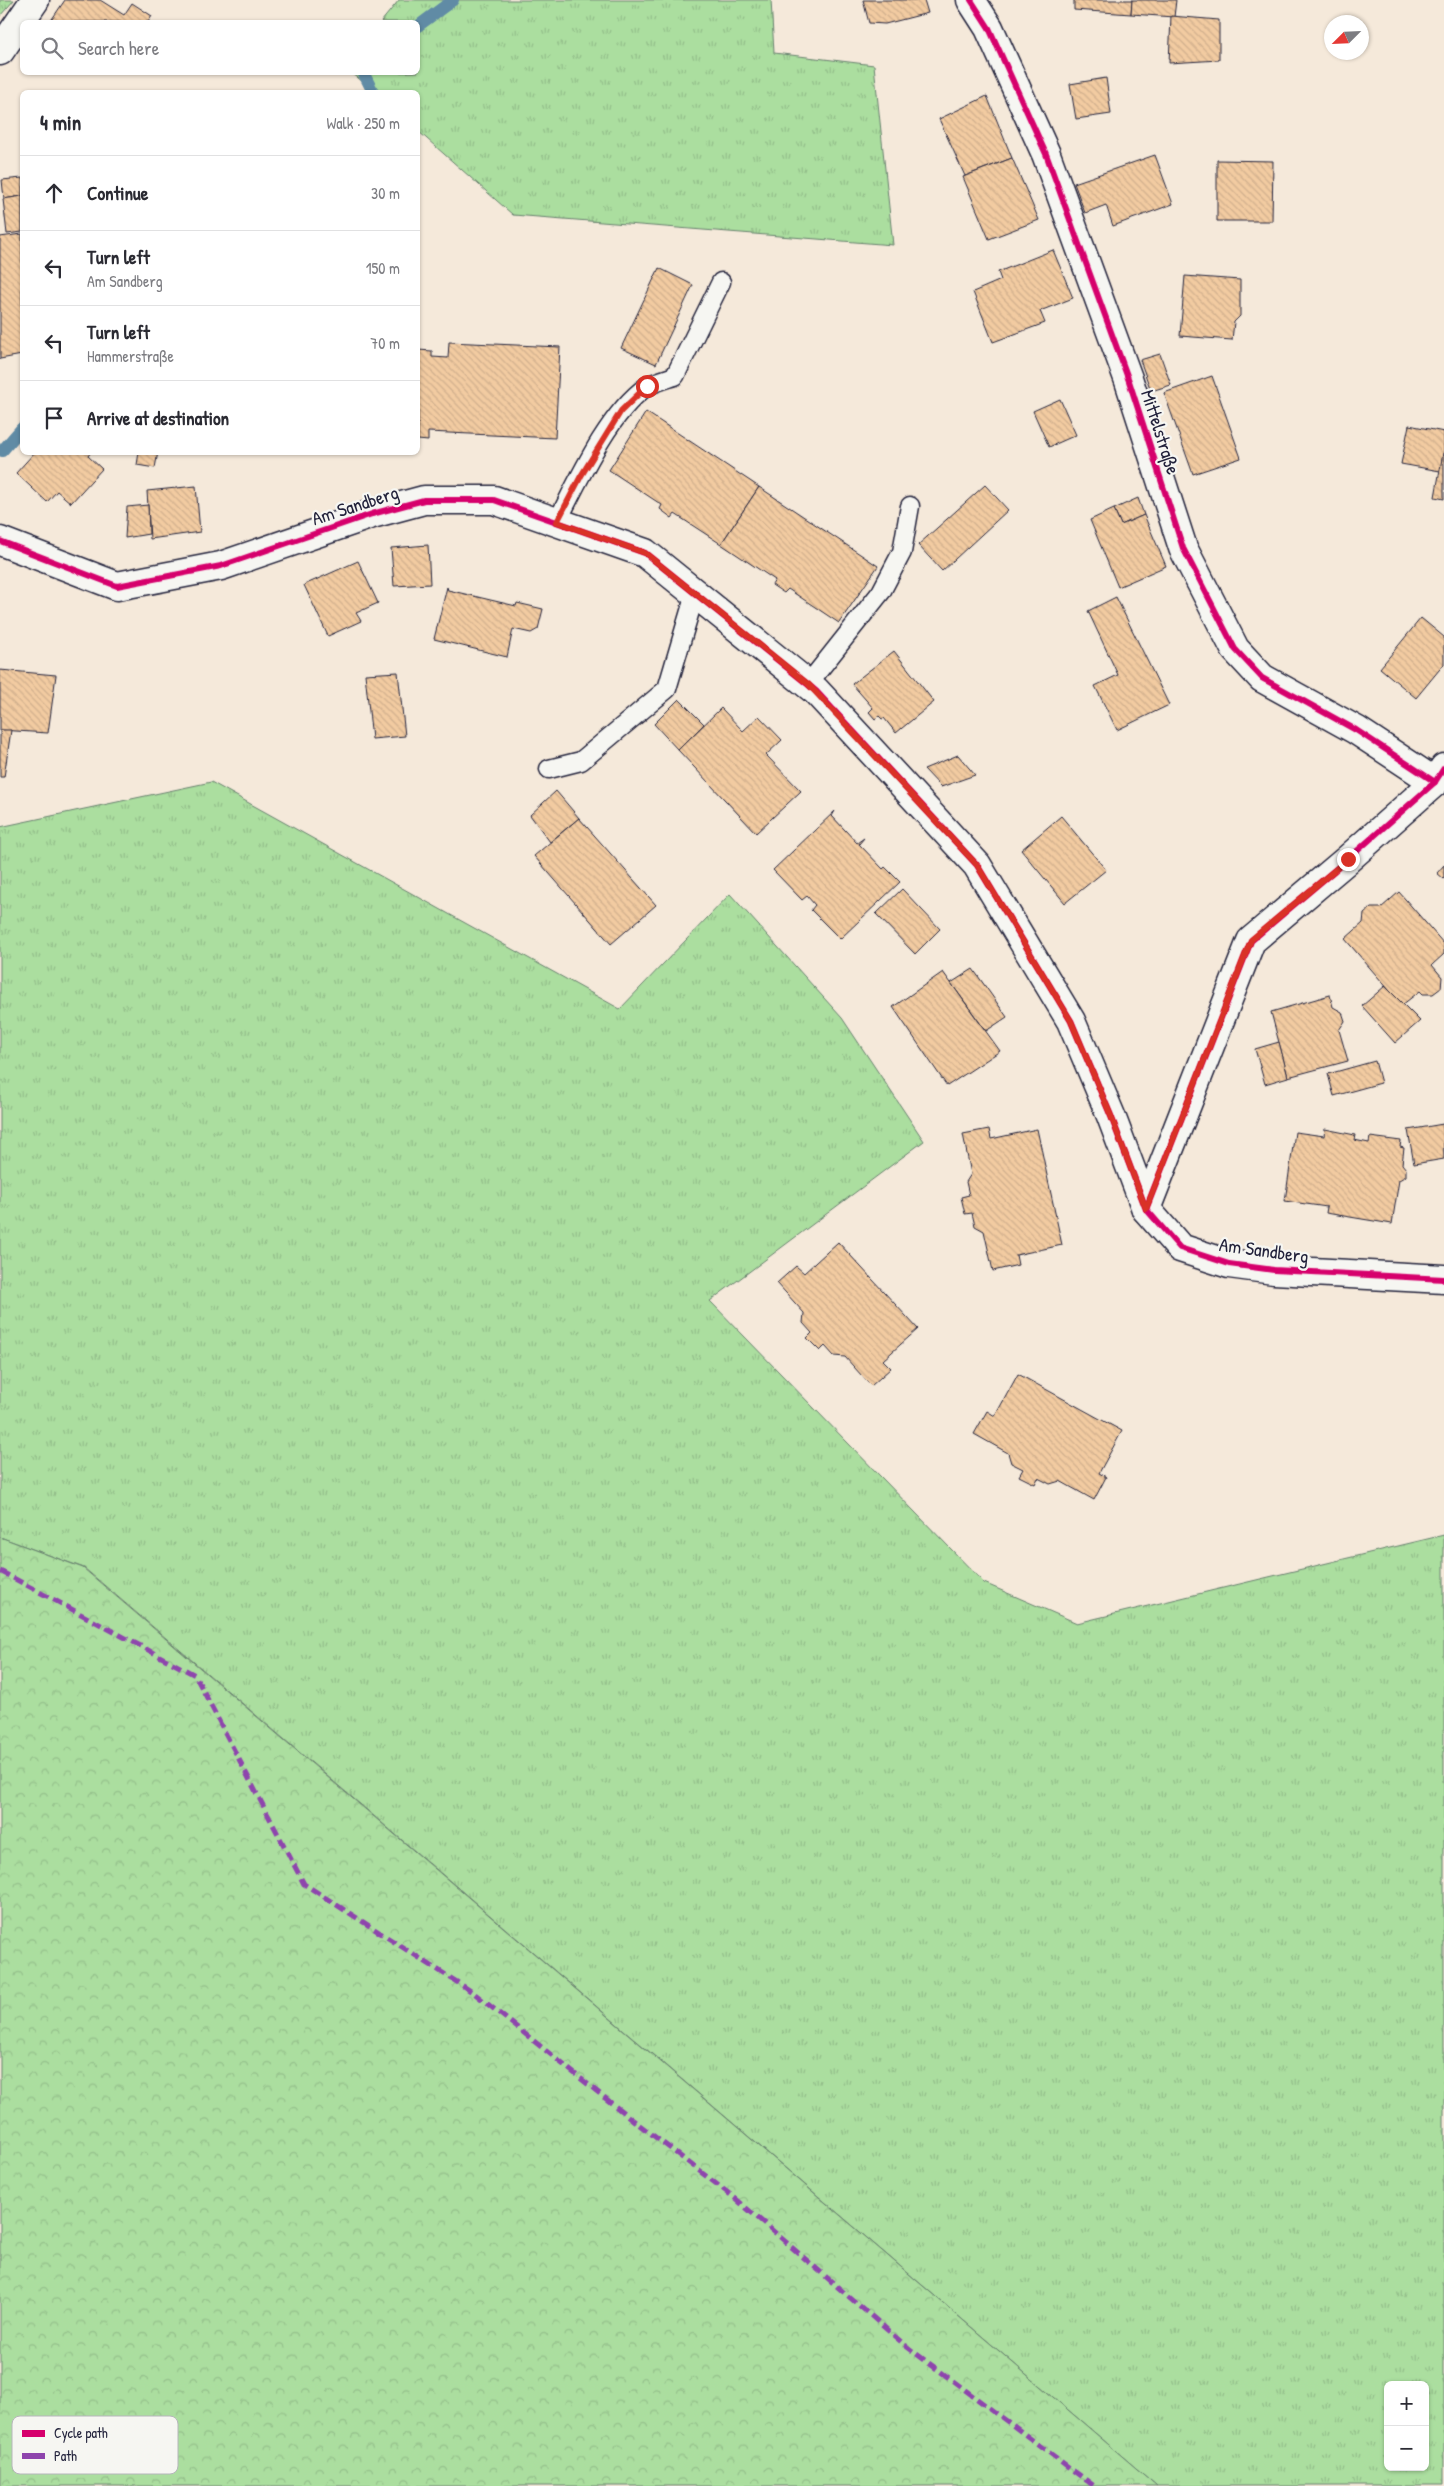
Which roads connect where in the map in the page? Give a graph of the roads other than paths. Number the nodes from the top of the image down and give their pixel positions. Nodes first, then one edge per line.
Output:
1 (35, 0) edge
2 (971, 0) edge
3 (21, 20) edge
4 (20, 22) edge
5 (0, 51) edge
6 (721, 282) dead end
7 (910, 506) dead end
8 (557, 522) junction
9 (0, 541) edge
10 (695, 594) junction
11 (808, 684) junction
12 (549, 769) dead end
13 (1439, 775) edge
14 (1146, 1209) junction
15 (1444, 1279) edge

1 - 3 street
2 - 13 street, Mittelstraße
4 - 5 street
6 - 8 lane
7 - 11 lane
8 - 9 street, Am Sandberg
8 - 10 street, Am Sandberg
10 - 11 street, Am Sandberg
10 - 12 lane
11 - 14 street, Am Sandberg
13 - 14 street
14 - 15 street, Am Sandberg

